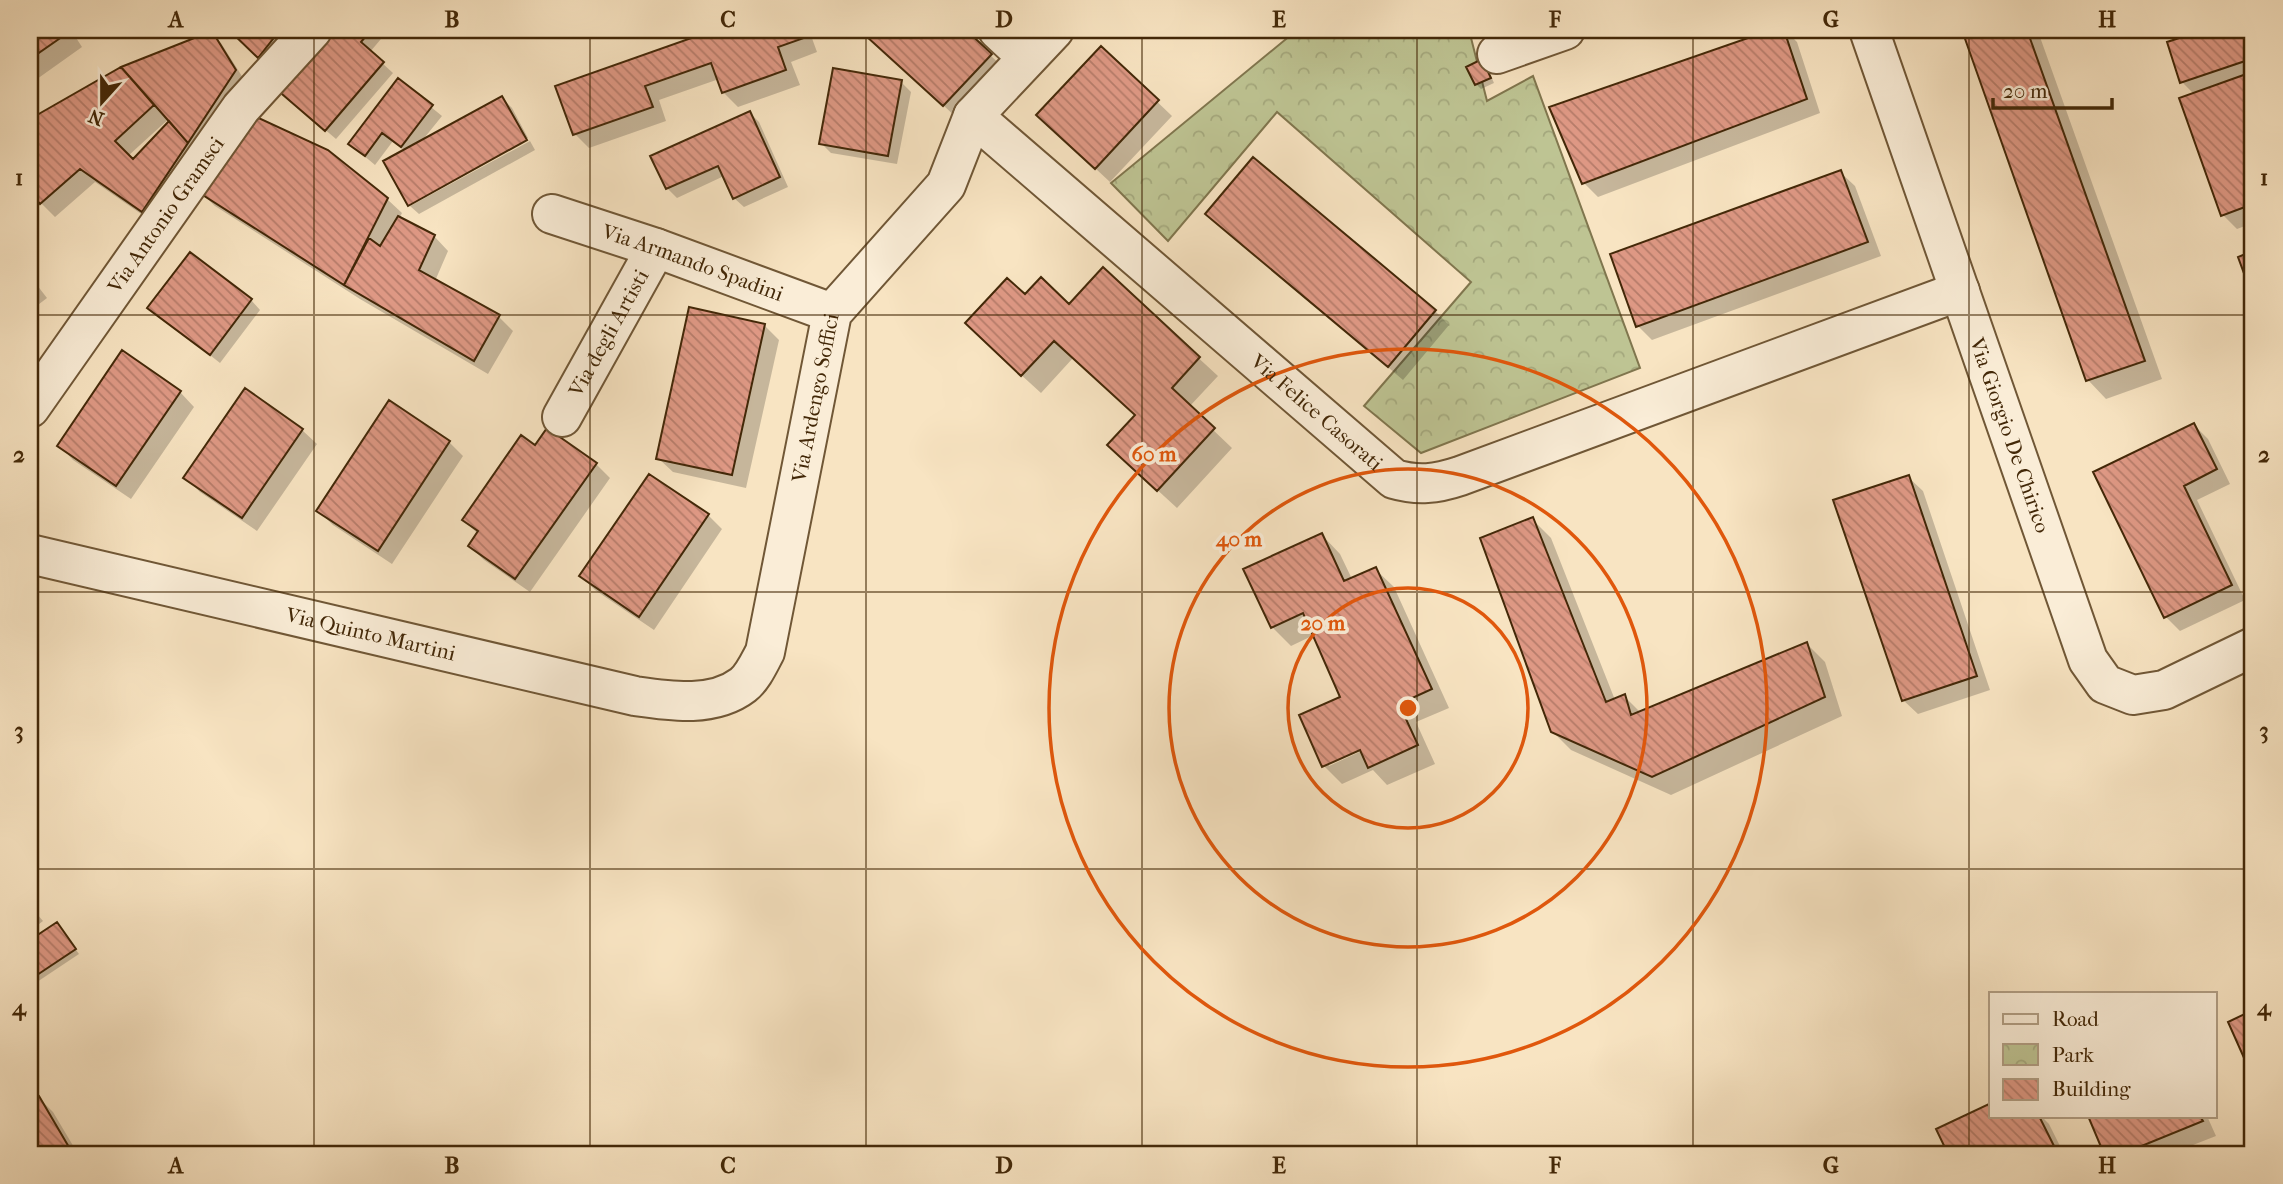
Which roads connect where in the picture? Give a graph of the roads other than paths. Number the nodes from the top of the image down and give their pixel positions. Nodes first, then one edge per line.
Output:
1 (312, 30) edge
2 (998, 30) edge
3 (1054, 30) edge
4 (1565, 30) edge
5 (1869, 30) edge
6 (1497, 54) dead end
7 (1027, 57) junction
8 (973, 116) junction
9 (552, 214) dead end
10 (656, 248) junction
11 (1959, 291) junction
12 (832, 313) junction
13 (30, 408) edge
14 (562, 417) dead end
15 (30, 554) edge
16 (2253, 647) edge
17 (712, 699) joint

1 - 13 street, Via Antonio Gramsci
2 - 7 street
3 - 7 street
4 - 6 street
5 - 11 street, Via Giorgio De Chirico
7 - 8 street
8 - 11 street, Via Felice Casorati
8 - 12 street, Via Ardengo Soffici
9 - 10 street, Via Armando Spadini
10 - 12 street, Via Armando Spadini
10 - 14 street, Via degli Artisti
11 - 16 street, Via Giorgio De Chirico
12 - 17 street, Via Ardengo Soffici
15 - 17 street, Via Quinto Martini

